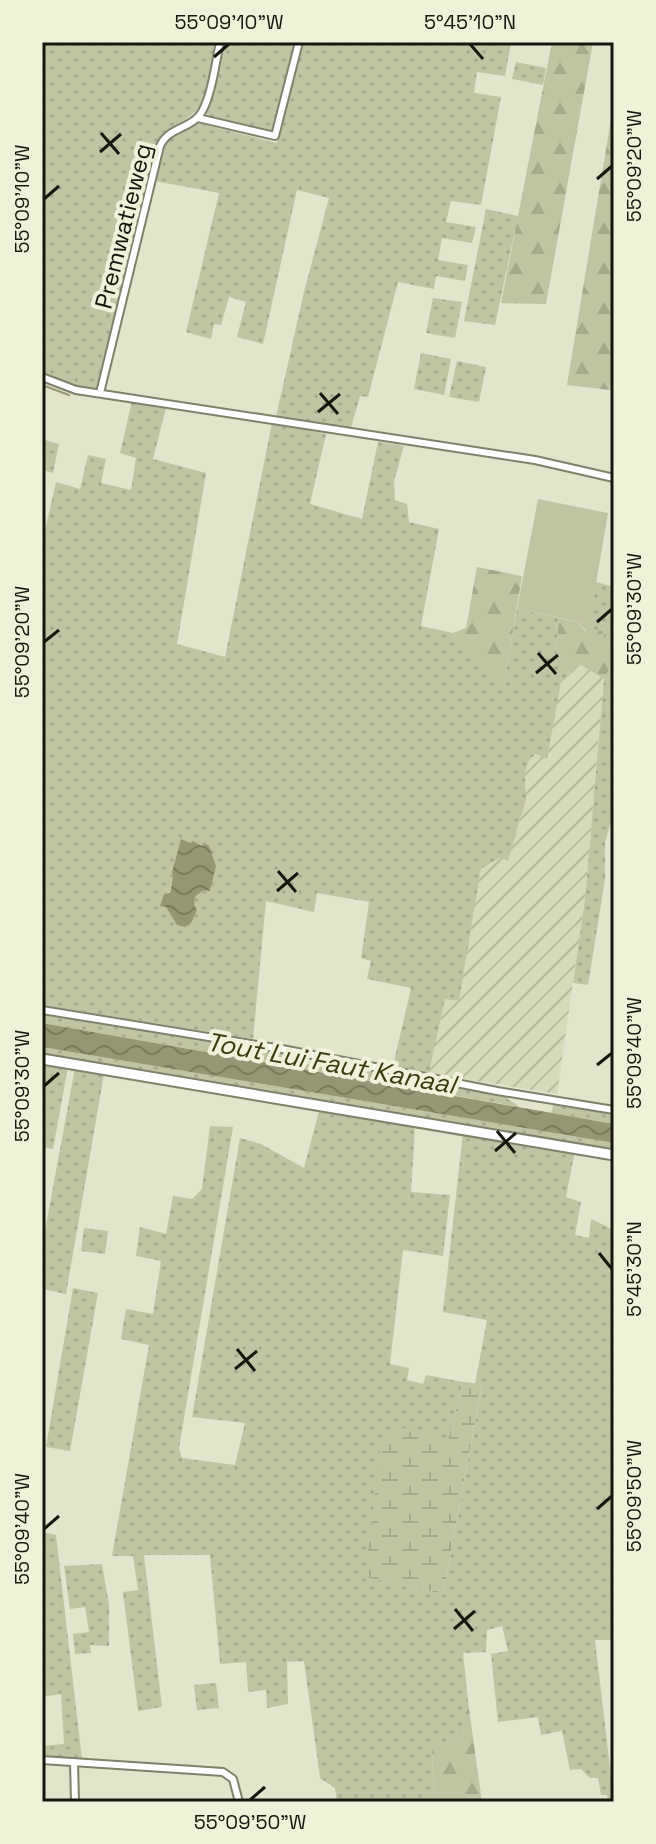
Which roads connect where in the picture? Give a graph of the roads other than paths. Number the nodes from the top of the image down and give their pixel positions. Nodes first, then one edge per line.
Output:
1 (220, 42) edge
2 (299, 42) edge
3 (198, 118) junction
4 (42, 377) edge
5 (100, 393) junction
6 (614, 478) edge
7 (42, 1010) edge
8 (42, 1059) edge
9 (614, 1110) edge
10 (614, 1155) edge
11 (42, 1760) edge
12 (74, 1762) junction
13 (75, 1802) edge
14 (239, 1802) edge

1 - 3 street
2 - 3 street
3 - 5 street, Premwatieweg
4 - 5 street
5 - 6 street
7 - 9 street
8 - 10 street
11 - 12 street
12 - 13 street
12 - 14 street

